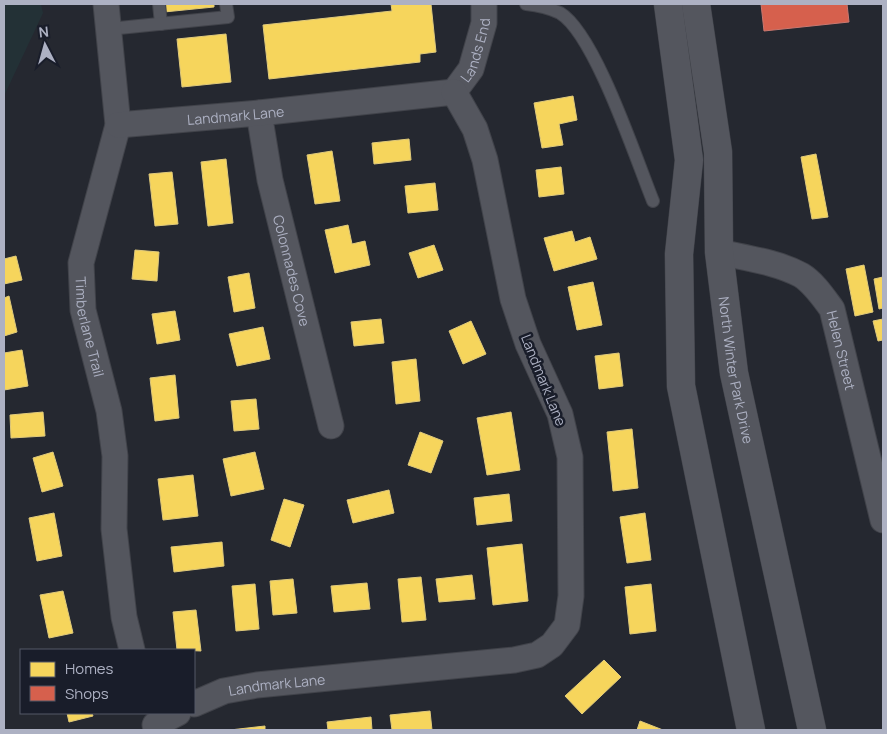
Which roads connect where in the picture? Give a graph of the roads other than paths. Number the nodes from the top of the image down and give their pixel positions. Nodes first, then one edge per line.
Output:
1 (106, 4) edge
2 (159, 4) edge
3 (226, 4) edge
4 (484, 4) edge
5 (526, 4) edge
6 (668, 4) edge
7 (696, 4) edge
8 (161, 24) junction
9 (109, 29) junction
10 (454, 92) junction
11 (259, 113) junction
12 (118, 125) junction
13 (653, 201) dead end
14 (719, 252) junction
15 (331, 426) dead end
16 (883, 520) edge
17 (132, 649) edge
18 (195, 704) edge
19 (176, 714) edge
20 (155, 723) edge
21 (751, 730) edge
22 (812, 730) edge

1 - 9 street, Timberlane Trail
2 - 8 lane
3 - 8 lane
4 - 10 street, Lands End
5 - 13 lane
6 - 21 street
7 - 14 street, North Winter Park Drive
8 - 9 lane
9 - 12 street, Timberlane Trail
10 - 11 street, Landmark Lane
10 - 18 street, Landmark Lane
11 - 12 street, Landmark Lane
11 - 15 street, Colonnades Cove
12 - 17 street, Timberlane Trail
14 - 16 street, Helen Street
14 - 22 street, North Winter Park Drive
19 - 20 street

